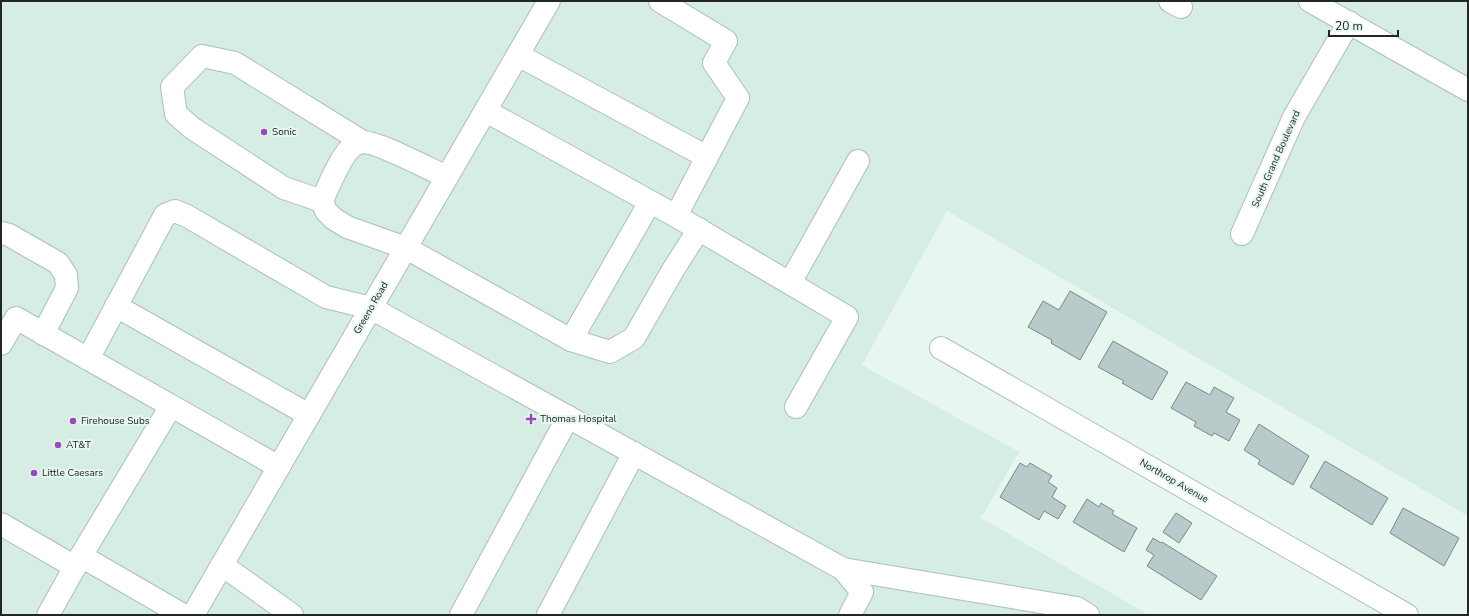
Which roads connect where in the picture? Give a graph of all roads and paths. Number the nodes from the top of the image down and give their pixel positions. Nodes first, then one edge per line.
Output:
1 (549, 1) edge
2 (660, 1) edge
3 (1310, 1) edge
4 (1341, 12) edge
5 (518, 55) junction
6 (1468, 90) edge
7 (486, 111) junction
8 (363, 142) junction
9 (707, 157) junction
10 (858, 162) dead end
11 (447, 177) junction
12 (322, 201) junction
13 (650, 202) junction
14 (676, 216) junction
15 (699, 229) junction
16 (1, 233) edge
17 (1242, 234) dead end
18 (406, 248) junction
19 (790, 283) junction
20 (116, 306) junction
21 (371, 308) junction
22 (8, 315) edge
23 (43, 334) junction
24 (571, 340) junction
25 (1, 344) edge
26 (941, 348) dead end
27 (88, 359) junction
28 (170, 406) junction
29 (796, 407) dead end
30 (309, 416) junction
31 (568, 417) junction
32 (634, 454) junction
33 (279, 467) junction
34 (1, 524) edge
35 (78, 561) junction
36 (222, 565) junction
37 (843, 569) junction
38 (48, 615) edge
39 (183, 615) edge
40 (193, 615) edge
41 (292, 615) edge
42 (462, 615) edge
43 (548, 615) edge
44 (850, 615) edge
45 (1088, 615) edge
46 (1407, 615) edge

1 - 5 street, Greeno Road
2 - 9 street
3 - 4 street
4 - 6 street
4 - 17 street, South Grand Boulevard
5 - 7 street, Greeno Road
5 - 9 street
7 - 11 street, Greeno Road
7 - 13 street
8 - 11 street
8 - 12 street
8 - 12 street
9 - 14 street
10 - 19 street
11 - 18 street, Greeno Road
12 - 18 street
13 - 14 street
13 - 24 street
14 - 15 street
15 - 19 street
15 - 24 street
16 - 23 street
18 - 21 street, Greeno Road
18 - 24 street
19 - 29 street
20 - 21 street
20 - 27 street
20 - 30 street
21 - 30 street, Greeno Road
21 - 31 street
22 - 23 street
22 - 25 street
23 - 27 street
26 - 46 street, Northrop Avenue
27 - 28 street
28 - 33 street
28 - 35 street
30 - 33 street, Greeno Road
31 - 32 street
31 - 42 street
32 - 37 street
32 - 43 street
33 - 36 street, Greeno Road
34 - 35 street
35 - 38 street
35 - 39 street
36 - 40 street, Greeno Road
36 - 41 street
37 - 44 street
37 - 45 street

